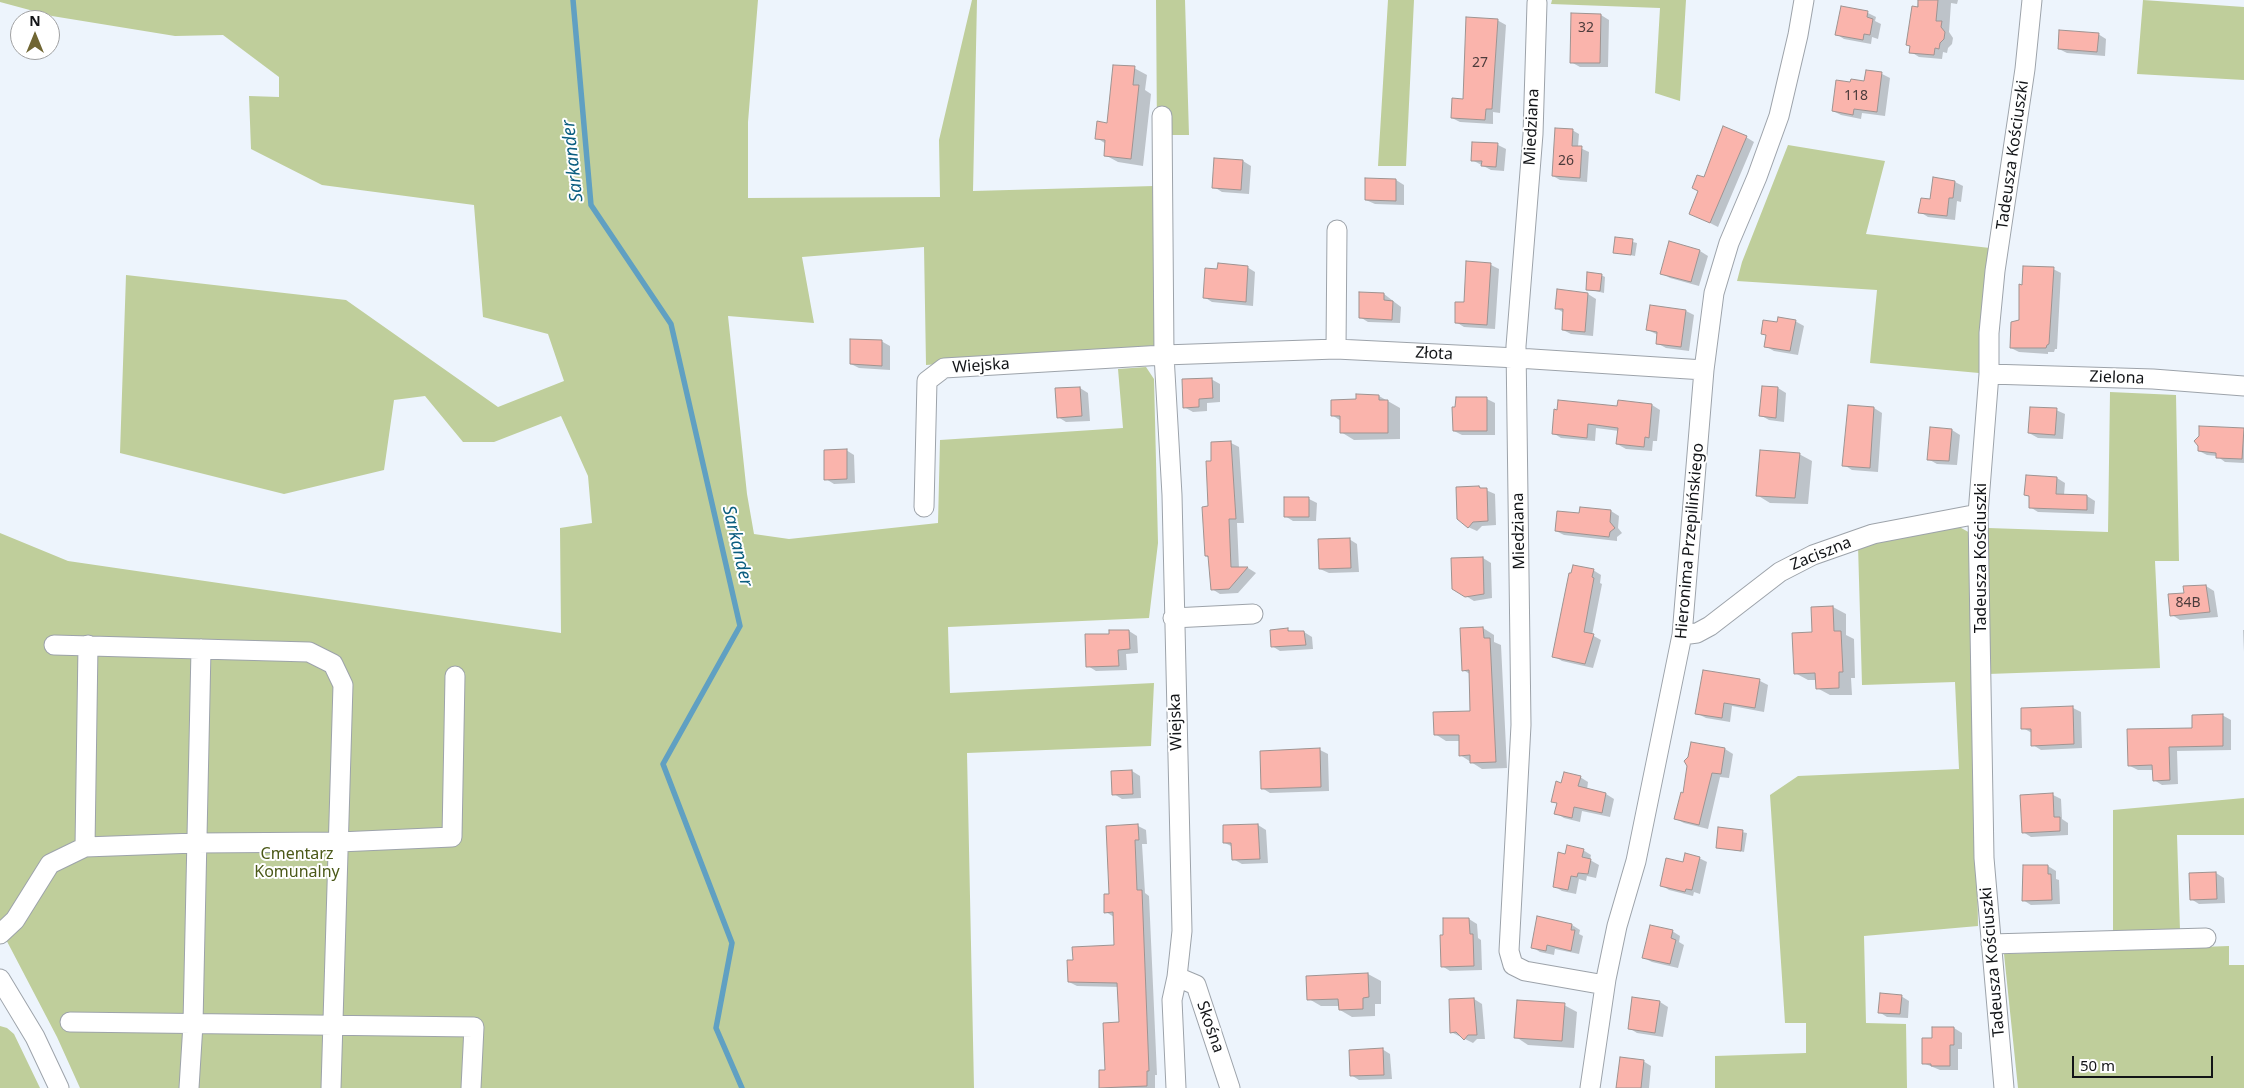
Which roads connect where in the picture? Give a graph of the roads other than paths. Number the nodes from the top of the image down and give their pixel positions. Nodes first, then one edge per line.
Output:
1 (1804, 0) edge
2 (2032, 0) edge
3 (1537, 4) dead end
4 (1162, 116) dead end
5 (1337, 230) dead end
6 (1336, 349) junction
7 (1164, 354) junction
8 (1517, 358) junction
9 (1704, 370) junction
10 (1989, 374) junction
11 (2244, 386) edge
12 (924, 507) dead end
13 (1978, 514) junction
14 (1253, 614) dead end
15 (1173, 618) junction
16 (1682, 635) junction
17 (54, 644) dead end
18 (88, 646) junction
19 (201, 649) junction
20 (454, 676) dead end
21 (339, 842) junction
22 (196, 843) junction
23 (85, 847) junction
24 (0, 934) edge
25 (2206, 938) dead end
26 (1991, 944) junction
27 (1177, 977) junction
28 (0, 979) edge
29 (1605, 984) junction
30 (6, 1000) edge
31 (70, 1022) dead end
32 (193, 1024) junction
33 (333, 1025) junction
34 (59, 1088) edge
35 (189, 1088) edge
36 (331, 1088) edge
37 (471, 1088) edge
38 (1176, 1088) edge
39 (1230, 1088) edge
40 (1590, 1088) edge
41 (2004, 1088) edge

1 - 9 street, Hieronima Przepilińskiego
2 - 10 street, Tadeusza Kościuszki
3 - 8 street, Miedziana
4 - 7 street, Wiejska
5 - 6 street
6 - 7 street, Złota
6 - 8 street, Złota
7 - 12 street, Wiejska
7 - 15 street, Wiejska
8 - 9 street, Złota
8 - 29 street, Miedziana
9 - 16 street, Hieronima Przepilińskiego
10 - 11 street, Zielona
10 - 13 street, Tadeusza Kościuszki
13 - 16 street, Zaciszna
13 - 26 street, Tadeusza Kościuszki
14 - 15 street
15 - 27 street, Wiejska
16 - 29 street, Hieronima Przepilińskiego
17 - 18 street
18 - 19 street
18 - 23 street
19 - 21 street
19 - 22 street
20 - 21 street
21 - 22 street
21 - 33 street
22 - 23 street
22 - 32 street
23 - 24 street
25 - 26 street
26 - 41 street, Tadeusza Kościuszki
27 - 38 street, Wiejska
27 - 39 street, Skośna
28 - 30 street
29 - 40 street, Hieronima Przepilińskiego
30 - 34 street
31 - 32 street
32 - 33 street
32 - 35 street
33 - 36 street
33 - 37 street

